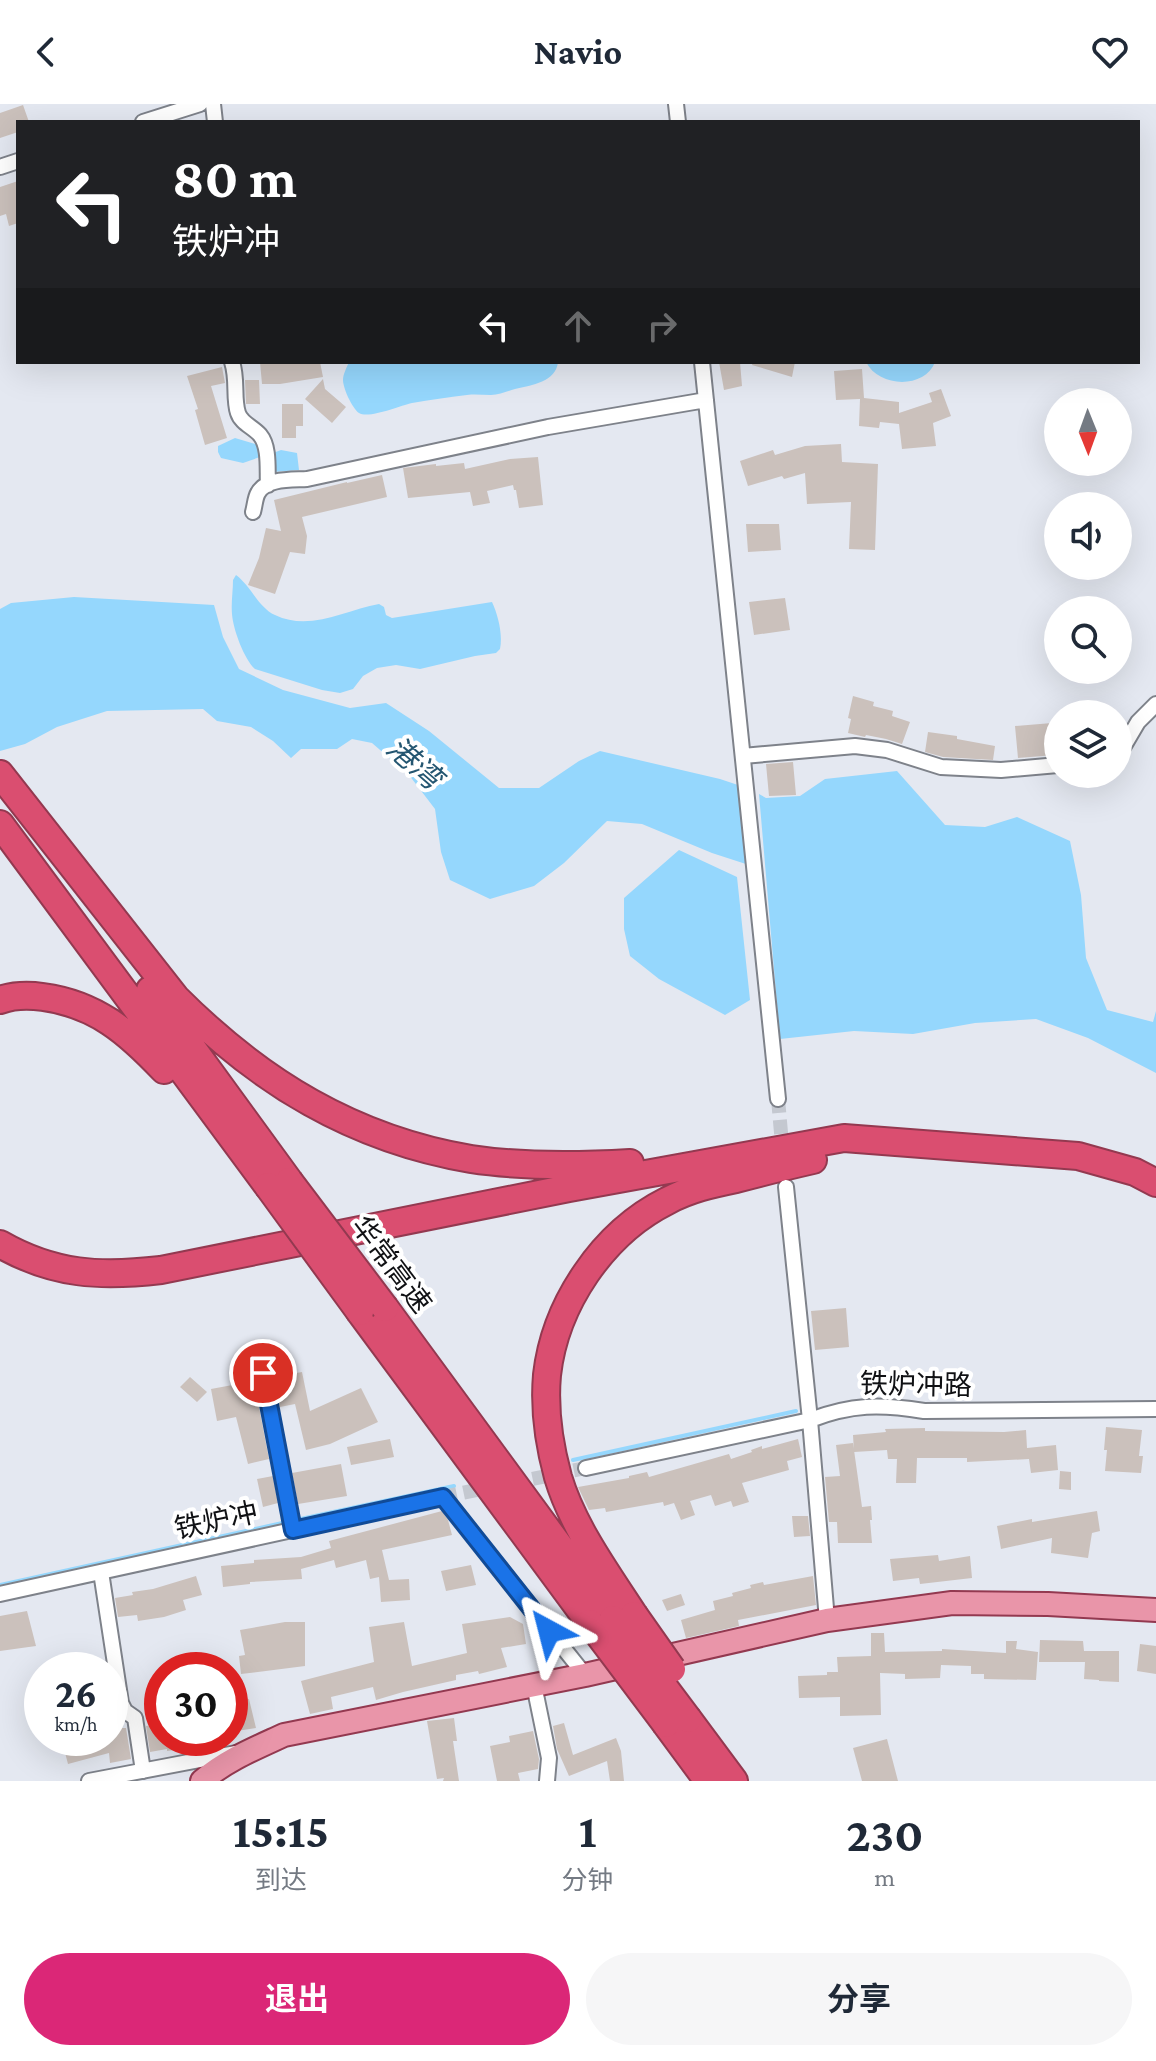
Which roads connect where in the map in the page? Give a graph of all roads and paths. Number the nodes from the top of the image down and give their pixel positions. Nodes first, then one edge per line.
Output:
1 (200, 104) edge
2 (149, 120) edge
3 (233, 364) edge
4 (702, 364) edge
5 (706, 400) junction
6 (268, 485) junction
7 (253, 512) dead end
8 (1156, 704) edge
9 (1132, 732) edge
10 (743, 756) junction
11 (1044, 766) edge
12 (0, 774) edge
13 (0, 785) edge
14 (0, 824) edge
15 (0, 1000) edge
16 (778, 1099) tunnel mouth
17 (843, 1145) junction
18 (1156, 1183) edge
19 (271, 1186) junction
20 (786, 1187) dead end
21 (1156, 1197) edge
22 (0, 1244) edge
23 (0, 1257) edge
24 (365, 1311) junction
25 (263, 1373) dead end
26 (1156, 1409) edge
27 (810, 1420) junction
28 (586, 1468) tunnel mouth
29 (293, 1530) junction
30 (101, 1572) junction
31 (0, 1594) edge
32 (1156, 1610) edge
33 (613, 1619) junction
34 (827, 1620) junction
35 (585, 1675) junction
36 (534, 1685) junction
37 (686, 1719) junction
38 (252, 1749) junction
39 (143, 1771) junction
40 (95, 1780) edge
41 (202, 1781) edge
42 (547, 1781) edge
43 (708, 1781) edge
44 (734, 1781) edge
45 (743, 1781) edge

1 - 2 street
3 - 6 street
4 - 5 street
5 - 6 street
5 - 10 street
6 - 7 street
8 - 9 street
10 - 11 street
10 - 16 street
12 - 17 highway
13 - 19 highway, 华常高速
14 - 19 highway, 华常高速
15 - 19 highway
17 - 18 highway
17 - 21 highway
17 - 22 highway
17 - 23 highway
17 - 33 highway
19 - 24 highway
19 - 24 highway, 华常高速, bridge
20 - 27 street
24 - 33 highway, 华常高速
24 - 33 highway, 华常高速
25 - 29 street
26 - 27 street, 铁炉冲路
27 - 28 street, 铁炉冲路
27 - 34 street
29 - 30 street, 铁炉冲
29 - 35 street, 铁炉冲
30 - 31 street, 铁炉冲
30 - 39 street
32 - 34 main road
33 - 37 highway, bridge
33 - 37 highway, 华常高速, bridge
34 - 35 main road
35 - 36 main road
36 - 38 main road
36 - 42 street
37 - 43 highway, 华常高速
37 - 44 highway, 华常高速
37 - 45 highway
38 - 39 street
38 - 41 main road
39 - 40 street

